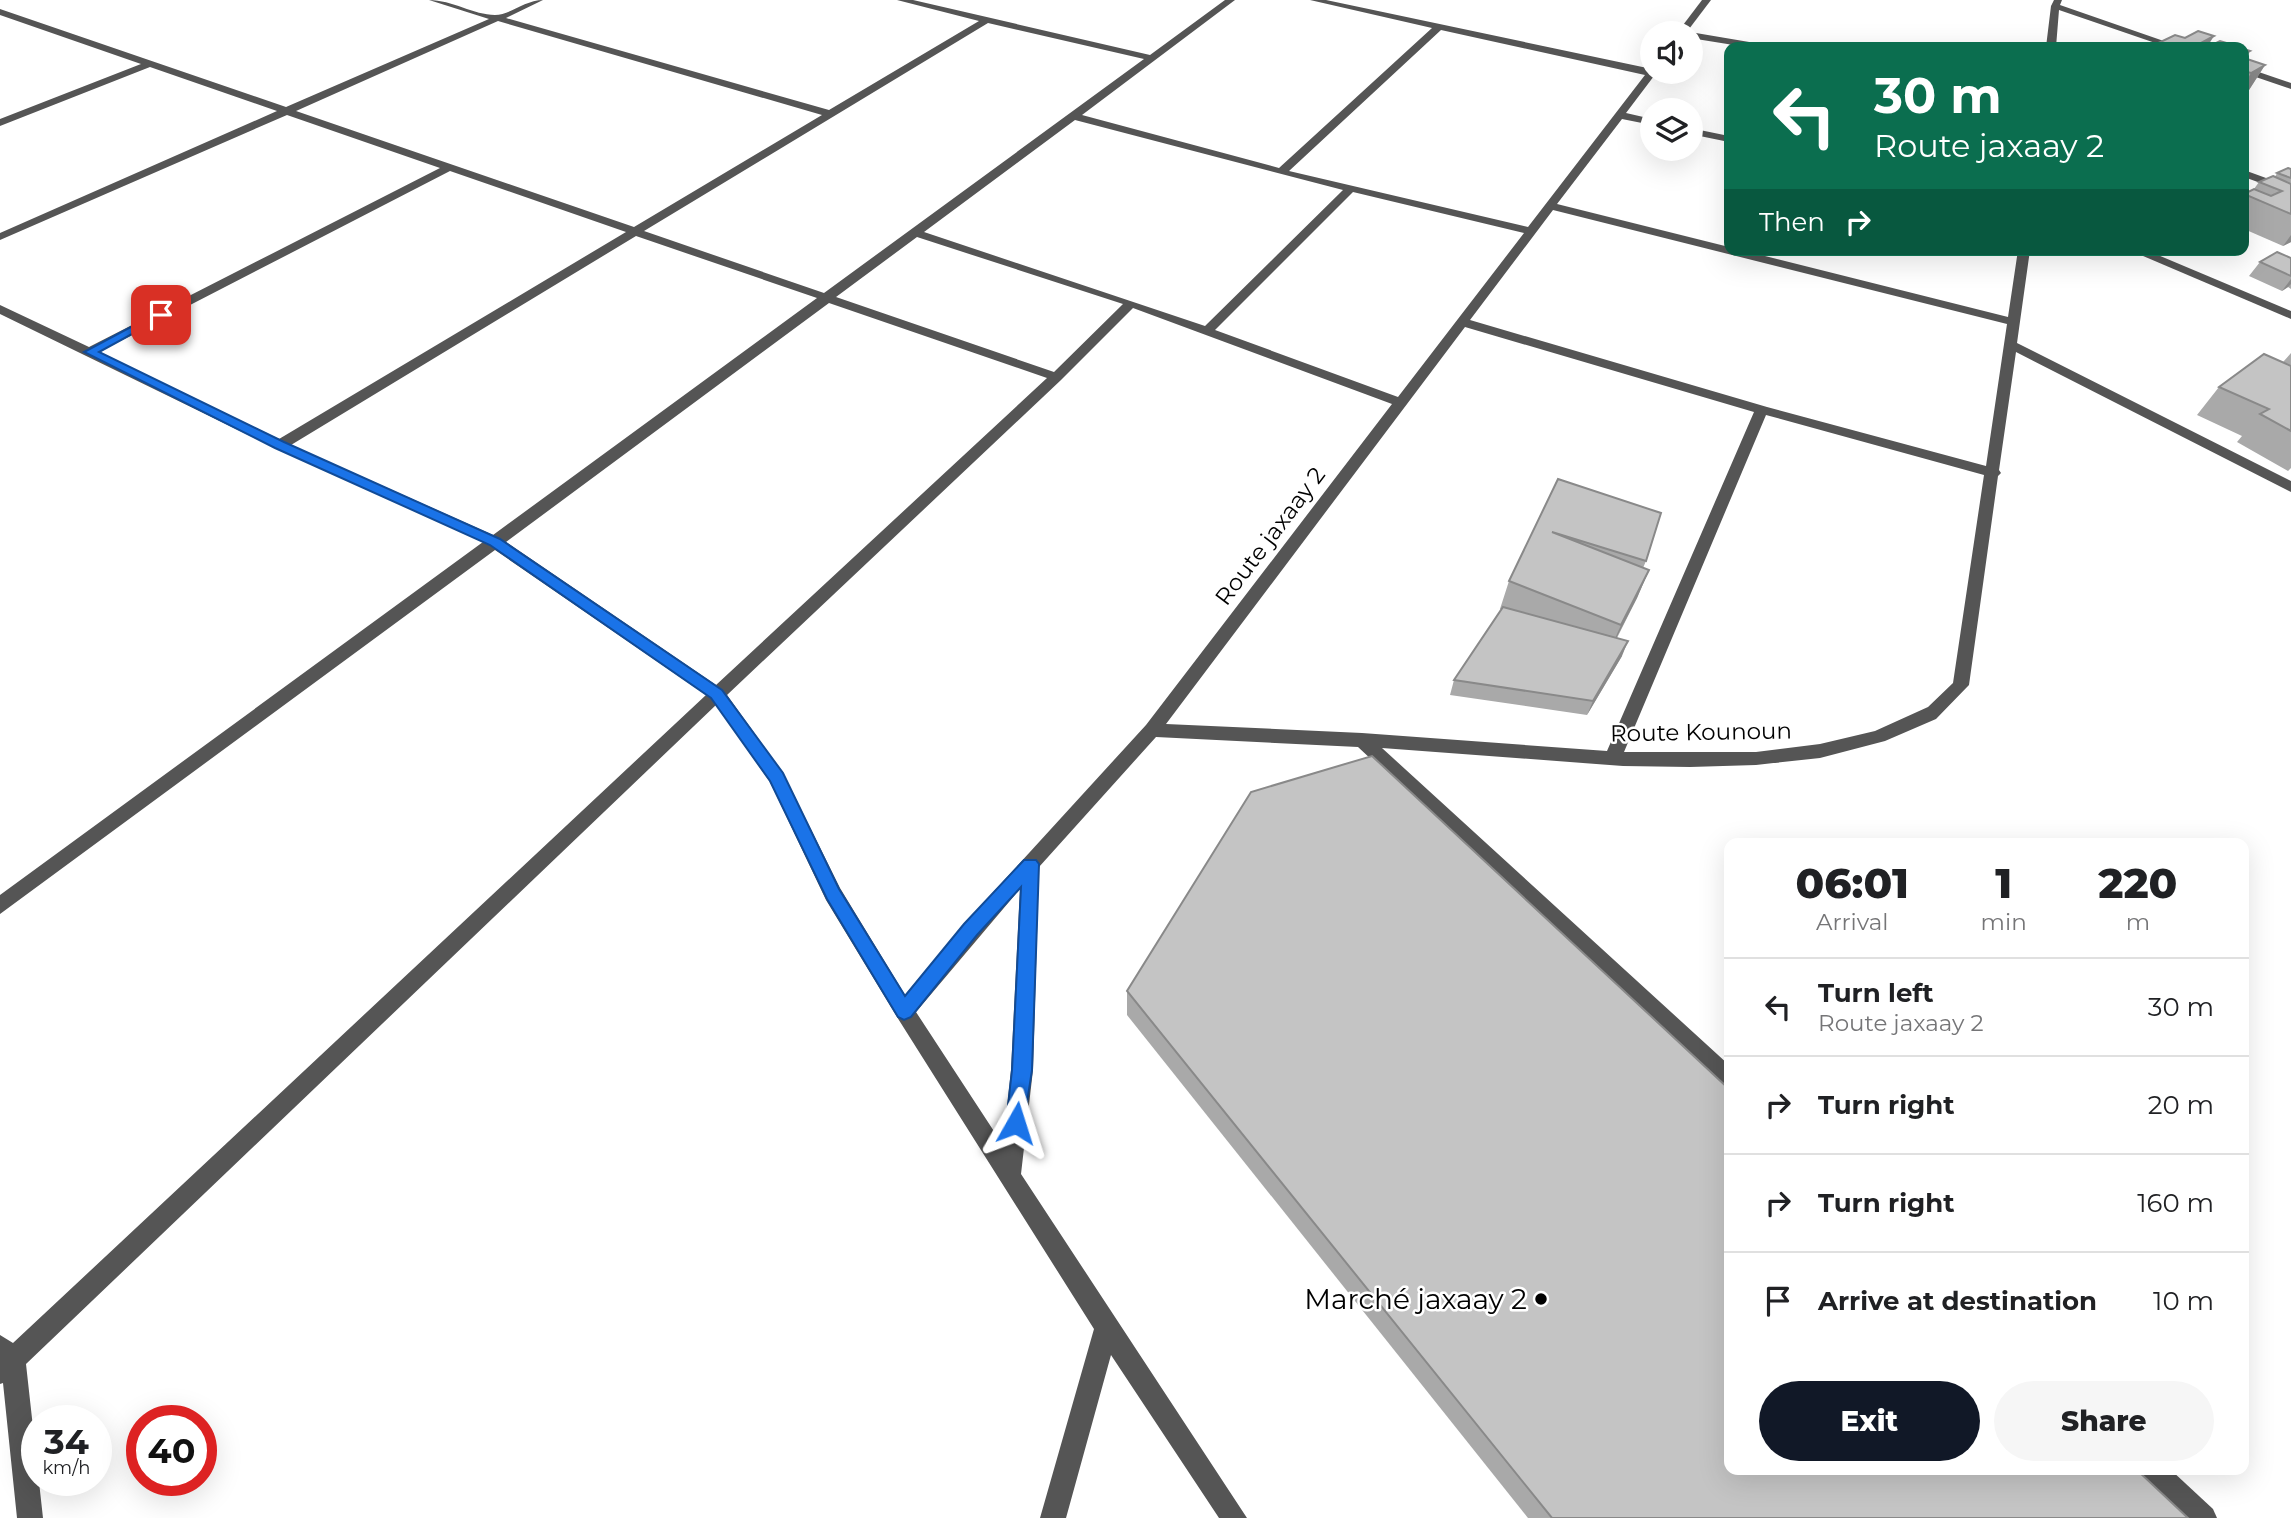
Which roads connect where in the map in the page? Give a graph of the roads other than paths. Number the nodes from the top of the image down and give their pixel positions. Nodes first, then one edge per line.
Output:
1 (433, 0) edge
2 (539, 0) edge
3 (901, 0) edge
4 (1231, 0) edge
5 (1314, 0) edge
6 (1707, 0) edge
7 (2056, 3) edge
8 (0, 12) edge
9 (22, 19) junction
10 (498, 19) junction
11 (985, 21) junction
12 (1691, 21) edge
13 (0, 27) edge
14 (1440, 27) junction
15 (1703, 36) edge
16 (1734, 42) edge
17 (2052, 42) edge
18 (2162, 42) edge
19 (1150, 58) junction
20 (150, 64) junction
21 (1640, 70) edge
22 (2249, 72) edge
23 (1642, 84) edge
24 (2291, 86) edge
25 (289, 112) junction
26 (831, 114) junction
27 (1619, 115) junction
28 (1073, 116) junction
29 (1640, 119) edge
30 (0, 123) edge
31 (1703, 134) edge
32 (1724, 138) edge
33 (449, 167) junction
34 (1281, 172) junction
35 (2249, 175) edge
36 (1351, 188) junction
37 (2291, 191) edge
38 (1550, 206) junction
39 (1531, 231) junction
40 (635, 232) junction
41 (914, 232) junction
42 (0, 237) edge
43 (1724, 250) edge
44 (1750, 256) edge
45 (2023, 256) edge
46 (2149, 256) edge
47 (826, 298) junction
48 (1131, 303) junction
49 (0, 309) edge
50 (2291, 315) edge
51 (1462, 322) junction
52 (2014, 322) junction
53 (1207, 331) junction
54 (2011, 345) junction
55 (89, 352) junction
56 (1056, 377) junction
57 (1399, 402) junction
58 (1762, 410) junction
59 (280, 445) junction
60 (1994, 473) junction
61 (2291, 487) edge
62 (495, 542) junction
63 (717, 694) junction
64 (1152, 730) junction
65 (1362, 740) junction
66 (1613, 757) junction
67 (1030, 864) junction
68 (0, 906) edge
69 (904, 1011) junction
70 (1724, 1074) edge
71 (1010, 1176) junction
72 (1107, 1327) junction
73 (4, 1359) edge
74 (2157, 1475) edge
75 (30, 1518) edge
76 (1053, 1518) edge
77 (1234, 1518) edge
78 (2204, 1518) edge

1 - 10 street
2 - 10 street
3 - 11 street
4 - 19 street
5 - 14 street
6 - 12 street
7 - 17 street
7 - 18 street
8 - 9 street
9 - 13 street
9 - 20 street
10 - 25 street
10 - 26 street
11 - 19 street
11 - 26 street
14 - 21 street
14 - 34 street
15 - 16 street
19 - 28 street
20 - 25 street
20 - 30 street
22 - 24 street
23 - 27 street, Route jaxaay 2
25 - 33 street
25 - 42 street
26 - 40 street
27 - 29 street
27 - 38 street, Route jaxaay 2
28 - 34 street
28 - 41 street
31 - 32 street
33 - 40 street
33 - 55 street
34 - 36 street
35 - 37 street
36 - 39 street
36 - 53 street
38 - 39 street, Route jaxaay 2
38 - 43 street
39 - 51 street, Route jaxaay 2
40 - 47 street
40 - 59 street
41 - 47 street
41 - 48 street
44 - 52 street
45 - 52 street, Route Kounoun
46 - 50 street
47 - 56 street
47 - 62 street
48 - 53 street
48 - 56 street
49 - 55 street
51 - 57 street, Route jaxaay 2
51 - 58 street
52 - 54 street, Route Kounoun
53 - 57 street
54 - 60 street, Route Kounoun
54 - 61 street
55 - 59 street
56 - 63 street
57 - 64 street, Route jaxaay 2
58 - 60 street
58 - 66 street
59 - 62 street
60 - 66 street, Route Kounoun
62 - 63 street
62 - 68 street
63 - 69 street
63 - 73 street
64 - 65 street, Route Kounoun
64 - 67 street, Route jaxaay 2
65 - 66 street, Route Kounoun
65 - 70 street
67 - 69 street, Route jaxaay 2
67 - 71 street
69 - 71 street
71 - 72 street
72 - 76 street
72 - 77 street
73 - 75 street
74 - 78 street

